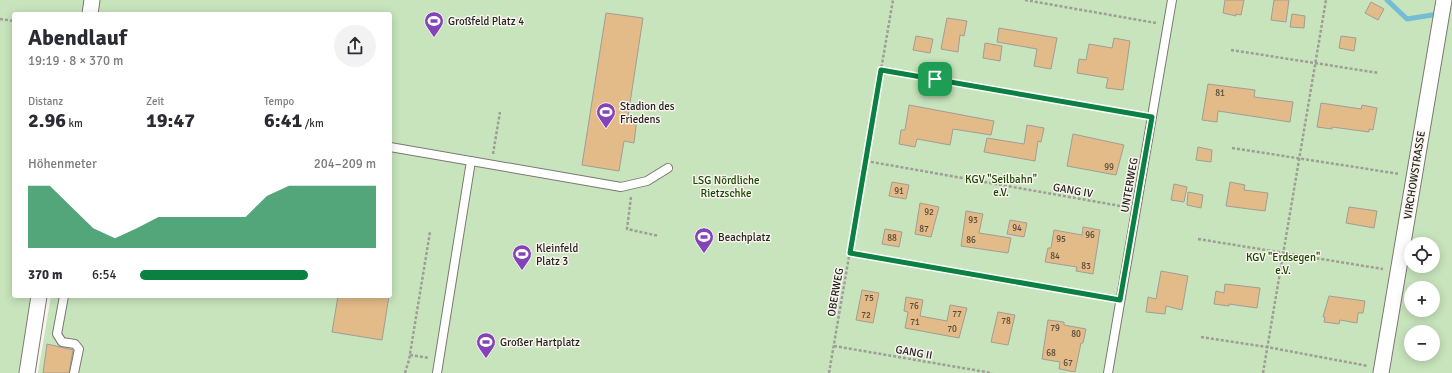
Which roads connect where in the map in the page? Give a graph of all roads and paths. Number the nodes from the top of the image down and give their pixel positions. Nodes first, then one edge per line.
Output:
1 (92, 0) edge
2 (893, 0) edge
3 (1025, 0) edge
4 (1172, 0) edge
5 (1326, 0) edge
6 (1444, 0) edge
7 (90, 12) edge
8 (0, 19) edge
9 (12, 21) edge
10 (1168, 25) junction
11 (1231, 50) dead end
12 (1316, 64) junction
13 (881, 70) junction
14 (1379, 73) dead end
15 (500, 112) dead end
16 (1152, 117) junction
17 (392, 147) edge
18 (1232, 148) dead end
19 (1300, 158) junction
20 (471, 161) junction
21 (866, 161) junction
22 (491, 164) junction
23 (668, 168) dead end
24 (1400, 174) dead end
25 (621, 187) junction
26 (1136, 209) junction
27 (430, 232) dead end
28 (659, 236) dead end
29 (1198, 239) dead end
30 (850, 253) junction
31 (1284, 253) junction
32 (1385, 270) dead end
33 (40, 298) edge
34 (64, 298) edge
35 (1120, 300) junction
36 (1201, 337) dead end
37 (834, 346) junction
38 (1267, 347) junction
39 (410, 355) junction
40 (439, 360) junction
41 (1375, 370) edge
42 (27, 373) edge
43 (74, 373) edge
44 (405, 373) edge
45 (437, 373) edge
46 (829, 373) edge
47 (992, 373) edge
48 (1108, 373) edge
49 (1263, 373) edge

1 - 7 street
2 - 13 path, OBERWEG
3 - 10 path
4 - 10 lane, UNTERWEG
5 - 12 path
6 - 41 street, VIRCHOWSTRASSE
8 - 9 path
10 - 16 lane, UNTERWEG
11 - 12 path
12 - 14 path
12 - 19 path
13 - 16 path
13 - 21 path, OBERWEG
15 - 22 path
16 - 26 lane, UNTERWEG
17 - 20 lane
18 - 19 path
19 - 24 path
19 - 31 path
20 - 22 lane
20 - 40 lane
21 - 26 path, GANG IV
21 - 30 path, OBERWEG
22 - 25 lane
23 - 25 lane
25 - 28 path
26 - 35 lane, UNTERWEG
27 - 39 path
29 - 31 path
30 - 35 path
30 - 37 path, OBERWEG
31 - 32 path
31 - 38 path
33 - 42 street
34 - 43 lane
35 - 48 lane, UNTERWEG
36 - 38 path
37 - 46 path, OBERWEG
37 - 47 path, GANG II
38 - 41 path
38 - 49 path
39 - 40 path
39 - 44 path
40 - 45 lane

